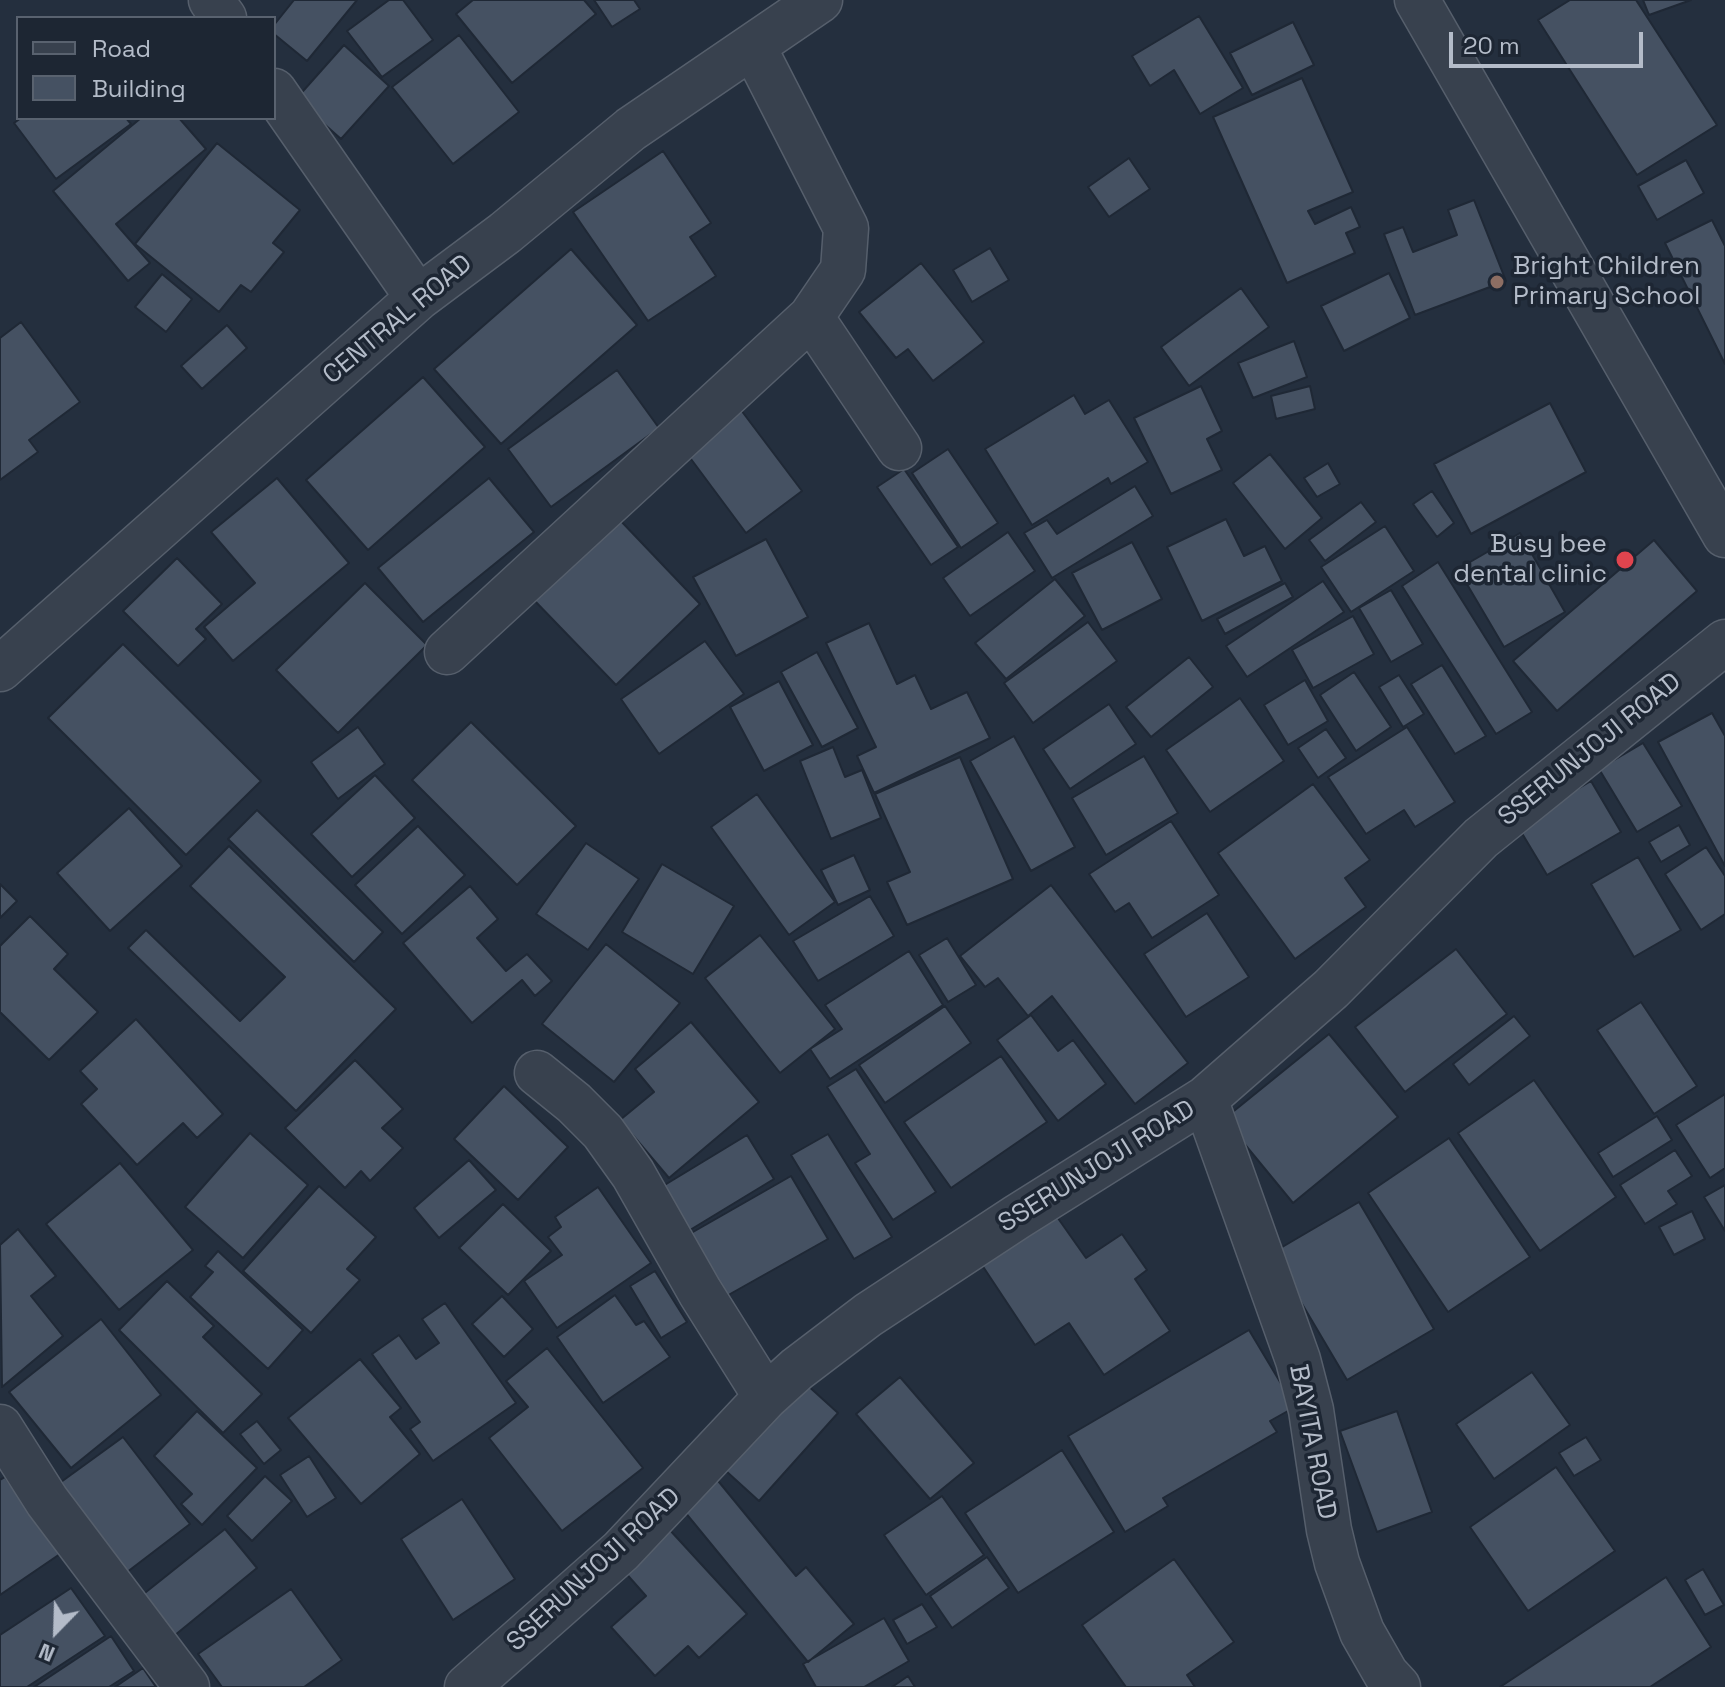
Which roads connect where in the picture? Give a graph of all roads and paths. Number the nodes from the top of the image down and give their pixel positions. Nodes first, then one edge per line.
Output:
1 (820, 0) edge
2 (1417, 0) edge
3 (753, 46) junction
4 (276, 94) edge
5 (418, 298) junction
6 (811, 317) junction
7 (899, 448) dead end
8 (1725, 535) edge
9 (1725, 642) edge
10 (447, 652) dead end
11 (0, 669) edge
12 (537, 1073) dead end
13 (1205, 1099) junction
14 (766, 1397) junction
15 (0, 1427) edge
16 (1384, 1683) edge
17 (187, 1687) edge
18 (467, 1687) edge

1 - 3 street, CENTRAL ROAD
2 - 8 street
3 - 5 street, CENTRAL ROAD
3 - 6 street
4 - 5 street
5 - 11 street, CENTRAL ROAD
6 - 7 street
6 - 10 street
9 - 13 street, SSERUNJOJI ROAD
12 - 14 street
13 - 14 street, SSERUNJOJI ROAD
13 - 16 street, BAYITA ROAD
14 - 18 street, SSERUNJOJI ROAD
15 - 17 street

